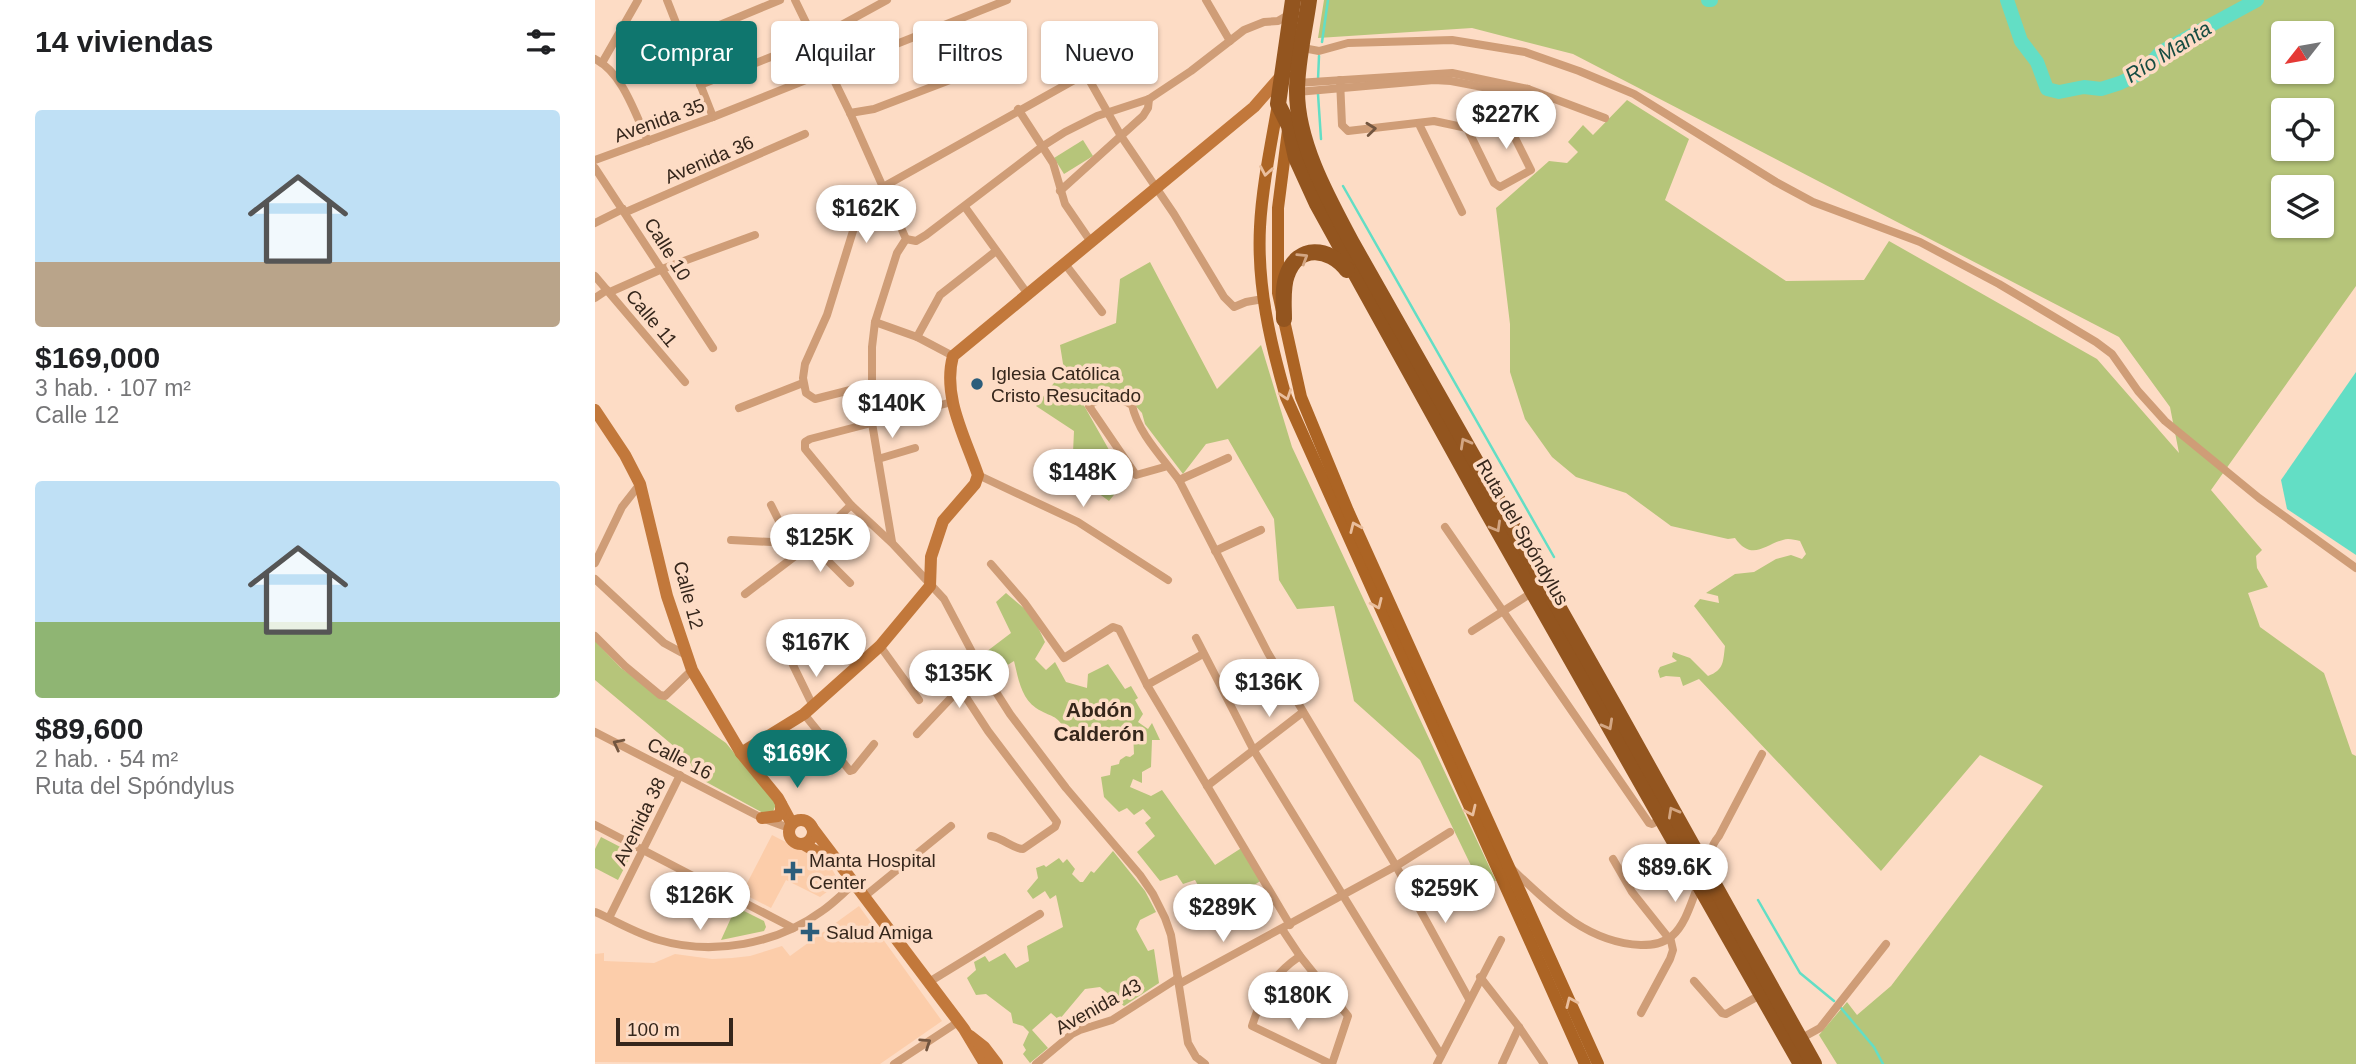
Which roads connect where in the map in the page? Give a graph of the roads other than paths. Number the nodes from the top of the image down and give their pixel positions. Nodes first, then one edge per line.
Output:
1 (638, 0) edge
2 (667, 0) edge
3 (780, 0) edge
4 (795, 0) edge
5 (887, 0) edge
6 (1007, 0) edge
7 (1206, 0) edge
8 (1309, 0) edge
9 (1292, 7) edge
10 (674, 21) edge
11 (729, 21) edge
12 (805, 21) edge
13 (849, 21) edge
14 (1230, 41) junction
15 (899, 43) edge
16 (1303, 48) junction
17 (771, 57) edge
18 (599, 61) edge
19 (1282, 75) junction
20 (797, 84) edge
21 (836, 84) edge
22 (940, 84) edge
23 (1066, 84) edge
24 (1091, 84) edge
25 (700, 85) joint
26 (1341, 85) junction
27 (1308, 88) junction
28 (1527, 93) junction
29 (1149, 99) junction
30 (1277, 104) junction
31 (1254, 107) junction
32 (1018, 109) junction
33 (850, 113) junction
34 (1108, 114) junction
35 (713, 117) junction
36 (1605, 118) dead end
37 (1419, 124) junction
38 (1508, 124) dead end
39 (1289, 126) junction
40 (1467, 128) junction
41 (805, 134) dead end
42 (1121, 136) junction
43 (648, 141) junction
44 (1043, 146) junction
45 (595, 160) edge
46 (595, 169) edge
47 (1155, 189) junction
48 (1060, 191) junction
49 (884, 192) junction
50 (965, 207) junction
51 (624, 211) junction
52 (1462, 212) dead end
53 (595, 223) edge
54 (755, 235) dead end
55 (906, 239) junction
56 (1091, 242) junction
57 (996, 251) junction
58 (1065, 264) junction
59 (662, 270) junction
60 (595, 276) edge
61 (608, 291) junction
62 (1027, 293) junction
63 (1368, 296) junction
64 (595, 298) edge
65 (1263, 299) junction
66 (1102, 312) dead end
67 (1284, 319) junction
68 (875, 322) junction
69 (917, 337) junction
70 (713, 348) dead end
71 (953, 356) junction
72 (685, 382) dead end
73 (803, 383) junction
74 (874, 384) junction
75 (952, 402) junction
76 (739, 408) dead end
77 (595, 410) edge
78 (872, 423) junction
79 (915, 448) dead end
80 (1228, 458) dead end
81 (878, 459) junction
82 (1168, 466) junction
83 (978, 475) junction
84 (1179, 480) junction
85 (639, 484) junction
86 (771, 505) dead end
87 (851, 505) junction
88 (1445, 527) dead end
89 (1261, 530) dead end
90 (731, 540) dead end
91 (790, 543) junction
92 (892, 543) junction
93 (811, 544) junction
94 (598, 549) edge
95 (1215, 551) junction
96 (799, 552) junction
97 (595, 564) edge
98 (991, 564) dead end
99 (2356, 568) edge
100 (595, 579) edge
101 (1168, 580) dead end
102 (850, 583) dead end
103 (930, 586) junction
104 (1533, 592) junction
105 (745, 594) dead end
106 (1503, 611) junction
107 (1472, 631) dead end
108 (595, 636) edge
109 (1196, 638) dead end
110 (880, 646) junction
111 (1203, 654) junction
112 (686, 655) junction
113 (793, 665) dead end
114 (980, 667) junction
115 (692, 670) junction
116 (1147, 684) junction
117 (960, 688) junction
118 (919, 700) dead end
119 (809, 710) junction
120 (1303, 712) junction
121 (595, 732) edge
122 (917, 734) dead end
123 (874, 744) dead end
124 (1253, 749) junction
125 (741, 753) junction
126 (1762, 754) dead end
127 (680, 775) junction
128 (766, 782) junction
129 (1207, 786) junction
130 (781, 804) junction
131 (762, 818) junction
132 (1662, 819) junction
133 (809, 824) junction
134 (595, 825) edge
135 (790, 826) junction
136 (951, 826) dead end
137 (1450, 832) dead end
138 (991, 836) dead end
139 (803, 844) junction
140 (642, 850) junction
141 (1613, 859) dead end
142 (841, 866) junction
143 (1396, 866) junction
144 (1510, 867) junction
145 (1701, 875) junction
146 (855, 883) junction
147 (1343, 894) junction
148 (865, 896) junction
149 (595, 912) edge
150 (1040, 914) dead end
151 (609, 918) junction
152 (1286, 927) junction
153 (793, 928) junction
154 (1670, 938) junction
155 (1501, 940) dead end
156 (1886, 944) dead end
157 (1300, 956) junction
158 (1480, 977) junction
159 (1178, 981) junction
160 (1694, 981) dead end
161 (929, 982) junction
162 (1762, 994) junction
163 (1469, 999) junction
164 (1641, 1013) dead end
165 (961, 1026) junction
166 (1519, 1027) junction
167 (1800, 1039) junction
168 (1441, 1055) junction
169 (894, 1064) edge
170 (985, 1064) edge
171 (997, 1064) edge
172 (1036, 1064) edge
173 (1205, 1064) edge
174 (1332, 1064) edge
175 (1437, 1064) edge
176 (1502, 1064) edge
177 (1544, 1064) edge
178 (1585, 1064) edge
179 (1598, 1064) edge
180 (1801, 1064) edge
181 (1814, 1064) edge

1 - 18 street
2 - 10 street
3 - 11 street
4 - 12 street
5 - 13 street
6 - 15 street, Avenida 35
7 - 14 street
8 - 16 highway, Ruta del Spóndylus
9 - 14 street
9 - 19 highway
14 - 29 street
16 - 27 highway, Ruta del Spóndylus
16 - 99 street
17 - 25 street
18 - 43 street
19 - 30 highway
19 - 31 main road
20 - 35 street, Avenida 35
21 - 33 street
22 - 33 street
23 - 32 street
24 - 34 street
25 - 35 street
26 - 27 street
26 - 28 street
26 -> 37 street
27 - 30 main road
27 - 39 main road
145 -> 27 highway, Ruta del Spóndylus
28 - 36 street
28 - 40 street
29 - 34 street
29 - 42 street
30 - 31 main road
30 - 39 highway, Ruta del Spóndylus
30 -> 65 main road
31 - 47 main road
32 - 44 street
32 - 49 street
33 - 49 street
34 - 42 street
34 - 44 street
35 - 43 street, Avenida 35
37 - 40 street
37 - 52 street
38 - 40 street
39 - 63 highway, Ruta del Spóndylus
39 - 67 main road
41 - 51 street, Avenida 36
42 - 47 street
42 - 48 street
43 - 45 street, Avenida 35
44 - 48 street
44 - 50 street
46 - 51 street, Calle 10
47 - 56 main road
47 - 65 street
48 - 56 street
49 - 55 street
49 - 73 street
50 - 55 street
50 - 57 street
51 - 53 street, Avenida 36
51 - 59 street, Calle 10
54 - 59 street
55 - 68 street
56 - 58 main road
57 - 62 street
57 - 69 street
58 - 62 main road
58 - 66 street
59 - 61 street
59 - 70 street, Calle 10
60 - 61 street, Calle 11
61 - 64 street
61 - 72 street, Calle 11
62 - 71 main road
67 -> 63 highway
63 -> 104 highway, Ruta del Spóndylus
65 -> 178 main road
144 -> 67 main road
68 - 69 street
68 - 74 street
69 - 71 street
71 - 75 main road
73 - 74 street
73 - 76 street
74 - 78 street
75 - 78 street
75 - 83 main road
77 - 85 main road, Calle 12
78 - 81 street
78 - 87 street
79 - 81 street
80 - 84 street
81 - 92 street
82 - 82 street
82 - 84 street
83 - 101 street
83 - 103 main road
84 - 95 street
85 - 94 street
85 - 112 main road, Calle 12
86 - 91 street
87 - 92 street
87 - 93 street
88 - 106 street
89 - 95 street
90 - 91 street
91 - 96 street
92 - 103 street
93 - 96 street
93 - 102 street
94 - 97 street
95 - 120 street
96 - 105 street
98 - 116 street
100 - 112 street
103 - 110 main road
103 - 114 street
104 - 106 street
104 -> 132 highway, Ruta del Spóndylus
106 - 107 street
106 - 132 street
108 - 115 street
109 - 111 street
110 - 118 street
110 - 119 main road
111 - 116 street
111 - 124 street
112 - 115 main road, Calle 12
113 - 119 street
114 - 117 street
114 - 159 street
115 - 125 main road, Calle 12
116 - 129 street
117 - 122 street
117 - 138 street
119 - 123 street
119 - 125 main road
120 - 124 street
120 - 143 street
127 -> 121 street, Calle 16
124 - 129 street
124 - 147 street
125 - 128 main road, Calle 12
126 - 145 street
127 - 131 street, Calle 16
127 - 140 street, Avenida 38
128 - 130 main road, Calle 12
128 - 133 main road, Calle 12
129 - 152 street
130 - 131 main road
130 - 135 main road, Calle 12
131 - 135 street, Calle 16
132 - 145 highway, Ruta del Spóndylus
133 - 135 main road
133 - 139 main road
133 - 142 main road, Calle 12
134 - 140 street
135 - 139 main road
136 - 148 street
137 - 143 street, Avenida 43
139 - 142 main road, Calle 12
140 - 151 street, Avenida 38
140 - 153 street
141 - 154 street
142 - 146 main road, Calle 12
143 - 147 street, Avenida 43
143 - 163 street
144 - 154 street
179 -> 144 main road
145 - 154 street
145 - 162 highway, Ruta del Spóndylus
145 - 167 highway, Ruta del Spóndylus
146 - 148 main road, Calle 12
146 - 153 street
147 - 152 street, Avenida 43
147 - 168 street
148 - 161 main road, Calle 12
149 - 151 street
150 - 161 street
151 - 153 street
152 - 157 street
152 - 159 street, Avenida 43
154 - 164 street
155 - 158 street
156 - 167 street
157 - 174 street
157 - 174 street
158 - 163 street
158 - 166 street
159 - 172 street, Avenida 43
159 - 173 street
160 - 162 street
161 - 165 main road, Calle 12
162 - 180 highway, Ruta del Spóndylus
163 - 168 street
169 -> 165 street
165 - 170 main road, Calle 12
165 - 171 main road, Calle 12
166 - 176 street
166 - 177 street
167 - 181 highway, Ruta del Spóndylus
168 - 175 street

